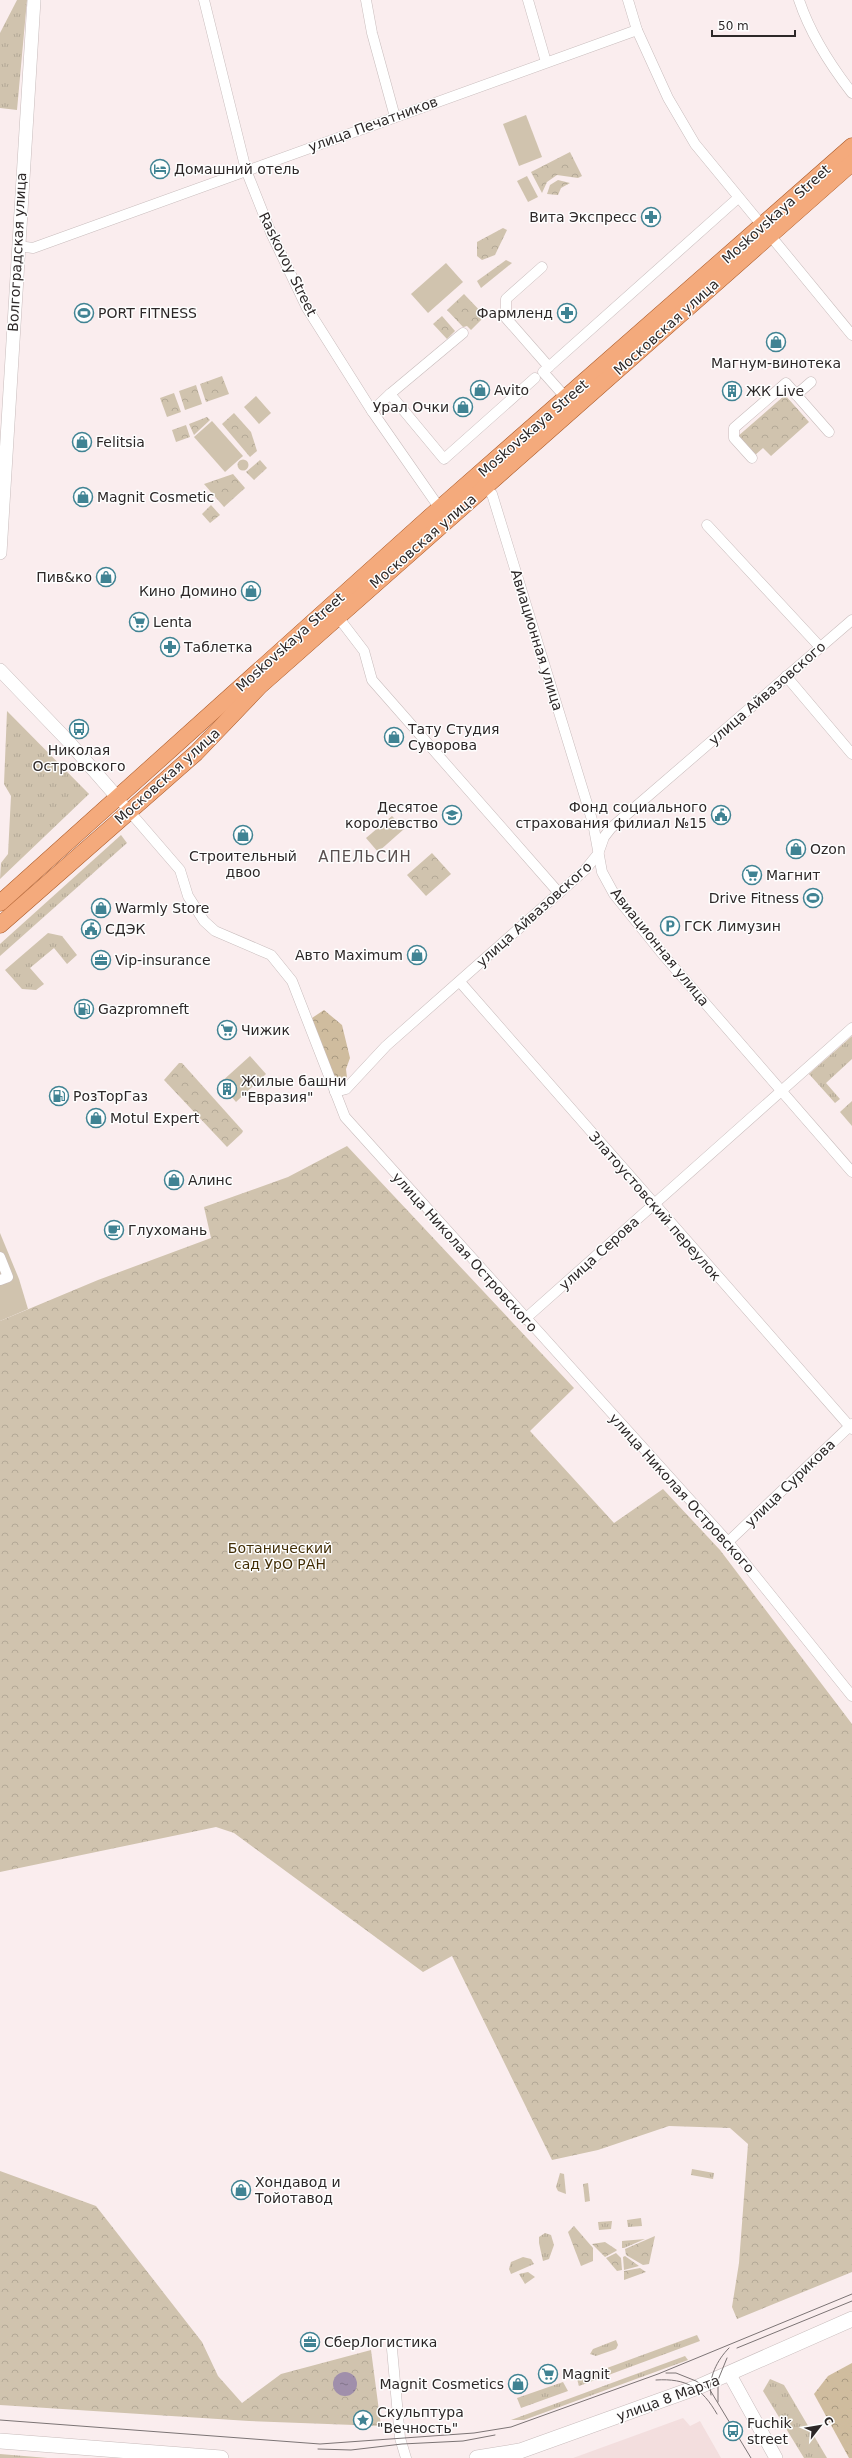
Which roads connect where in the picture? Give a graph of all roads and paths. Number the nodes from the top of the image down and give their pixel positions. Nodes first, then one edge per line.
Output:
1 (34, 0) edge
2 (204, 0) edge
3 (366, 0) edge
4 (528, 0) edge
5 (628, 0) edge
6 (799, 0) edge
7 (637, 30) junction
8 (546, 62) junction
9 (852, 93) edge
10 (395, 117) junction
11 (852, 146) edge
12 (852, 163) edge
13 (246, 170) junction
14 (738, 198) junction
15 (767, 230) junction
16 (18, 246) junction
17 (542, 266) dead end
18 (463, 333) dead end
19 (852, 335) edge
20 (549, 367) junction
21 (535, 378) dead end
22 (810, 382) dead end
23 (390, 394) junction
24 (796, 395) junction
25 (567, 399) junction
26 (372, 411) junction
27 (829, 432) dead end
28 (752, 458) dead end
29 (479, 484) junction
30 (444, 514) junction
31 (707, 525) dead end
32 (0, 553) edge
33 (338, 617) junction
34 (852, 620) edge
35 (820, 647) junction
36 (0, 670) edge
37 (786, 676) junction
38 (852, 754) edge
39 (117, 797) junction
40 (129, 810) junction
41 (598, 854) junction
42 (559, 893) junction
43 (0, 904) edge
44 (0, 925) edge
45 (460, 982) junction
46 (852, 1028) edge
47 (780, 1090) junction
48 (335, 1092) junction
49 (852, 1172) edge
50 (653, 1204) junction
51 (0, 1257) edge
52 (0, 1280) edge
53 (525, 1319) junction
54 (851, 1427) edge
55 (728, 1542) junction
56 (852, 1696) edge
57 (852, 2319) edge
58 (392, 2350) dead end
59 (730, 2375) junction
60 (0, 2441) edge
61 (221, 2458) edge
62 (406, 2458) edge
63 (477, 2458) edge
64 (776, 2458) edge

1 - 16 street, Волгоградская улица
2 - 13 street, Raskovoy Street
3 - 10 street
4 - 8 street
5 - 7 street
6 - 9 street
7 - 8 street, улица Печатников
7 - 14 street
8 - 10 street, улица Печатников
10 - 13 street, улица Печатников
11 - 15 main road, Moskovskaya Street
12 - 15 main road, Московская улица
13 - 16 street, улица Печатников
13 - 26 street, Raskovoy Street
14 - 15 street
14 - 20 street
15 - 19 street
15 - 25 main road, Moskovskaya Street
15 - 29 main road, Московская улица
16 - 32 street, Волгоградская улица
17 - 20 street
18 - 23 street
20 - 25 street
21 - 23 street
22 - 24 street
23 - 26 street
24 - 27 street
24 - 28 street
25 - 29 main road, Moskovskaya Street
26 - 30 street, Raskovoy Street
29 - 30 main road, Moskovskaya Street
29 - 41 street, Авиационная улица
30 - 33 main road, Московская улица
30 - 39 main road, Moskovskaya Street
31 - 35 street
33 - 40 main road, Московская улица
33 - 42 street
34 - 35 street, улица Айвазовского
35 - 37 street, улица Айвазовского
36 - 39 street
37 - 38 street
37 - 41 street, улица Айвазовского
39 - 40 street, улица Николая Островского
39 - 43 main road, Moskovskaya Street
40 - 44 main road, Московская улица
40 - 48 street, улица Николая Островского
41 - 42 street, улица Айвазовского
41 - 47 street, Авиационная улица
42 - 45 street, улица Айвазовского
45 - 48 street, улица Айвазовского
45 - 50 street, Златоустовский переулок
46 - 47 street, улица Серова
47 - 49 street, Авиационная улица
47 - 50 street, улица Серова
48 - 53 street, улица Николая Островского
50 - 53 street, улица Серова
50 - 54 street, Златоустовский переулок
51 - 52 street
53 - 55 street, улица Николая Островского
54 - 55 street, улица Сурикова
55 - 56 street, улица Николая Островского
57 - 59 main road, улица 8 Марта
58 - 62 street
59 - 63 main road, улица 8 Марта
59 - 64 street
60 - 61 main road

